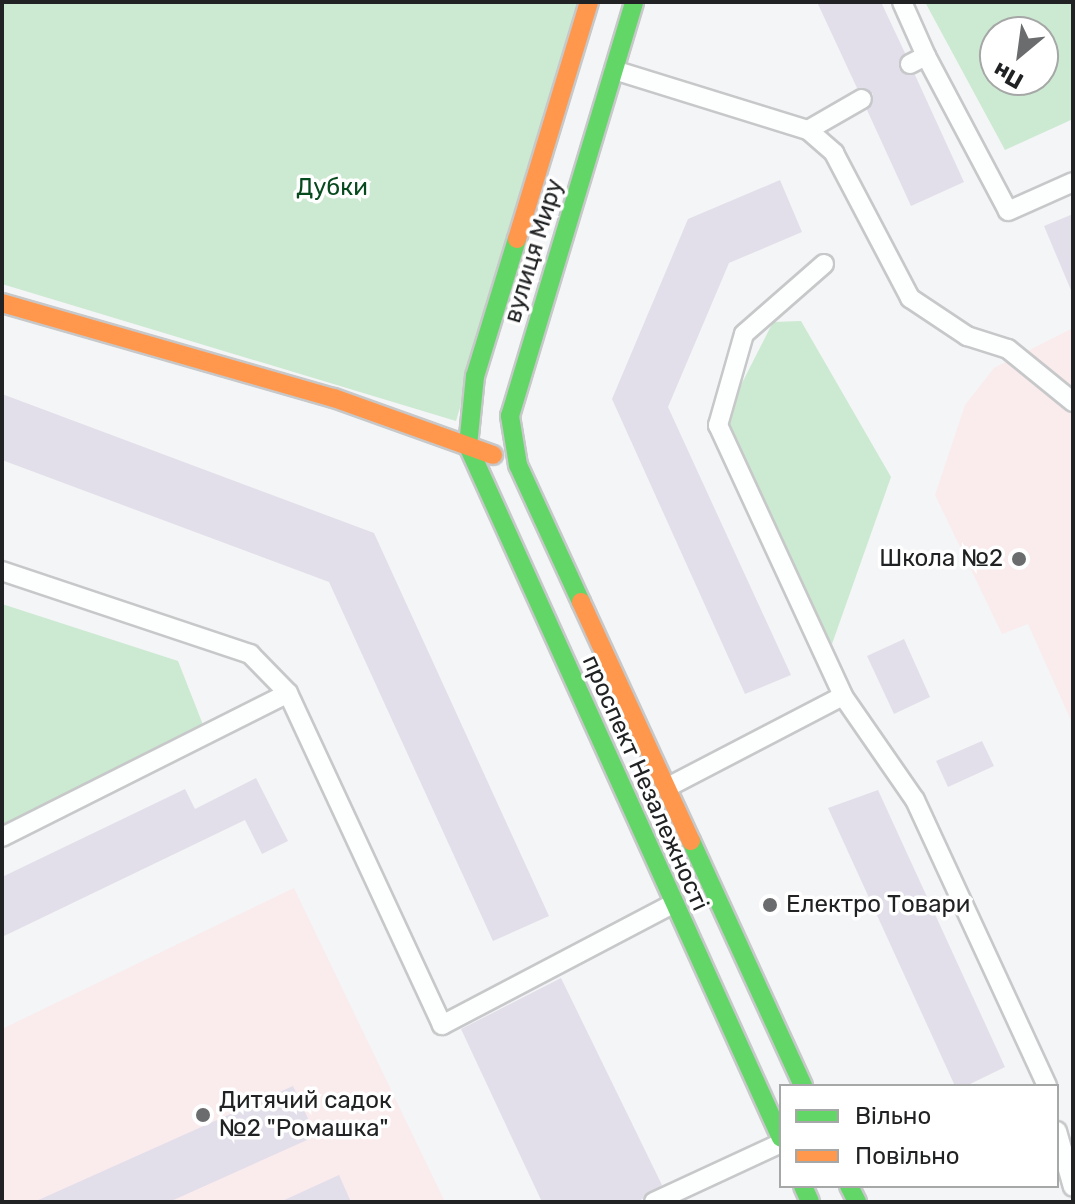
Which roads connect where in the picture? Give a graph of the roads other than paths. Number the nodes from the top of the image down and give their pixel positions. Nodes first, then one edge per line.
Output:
1 (589, 2) edge
2 (634, 2) edge
3 (902, 2) edge
4 (614, 70) junction
5 (862, 99) dead end
6 (808, 130) junction
7 (1073, 182) edge
8 (824, 264) dead end
9 (2, 303) edge
10 (1073, 402) edge
11 (468, 446) junction
12 (518, 465) junction
13 (2, 571) edge
14 (288, 693) junction
15 (843, 696) junction
16 (666, 788) junction
17 (2, 837) edge
18 (672, 904) junction
19 (802, 1084) edge
20 (1046, 1084) edge
21 (779, 1137) edge
22 (1059, 1138) edge
23 (779, 1142) edge
24 (1073, 1187) edge
25 (654, 1202) edge

1 - 11 street, вулиця Миру
2 - 4 street, вулиця Миру
3 - 7 lane
4 - 6 lane
4 - 12 street, вулиця Миру
5 - 6 lane
6 - 10 lane
8 - 15 lane
9 - 11 street
11 - 12 street
11 - 18 street, проспект Незалежності
12 - 16 street, проспект Незалежності
13 - 14 lane
14 - 17 lane
14 - 18 lane
15 - 16 lane
15 - 20 lane
16 - 19 street, проспект Незалежності
18 - 21 street, проспект Незалежності
22 - 24 lane
23 - 25 lane

